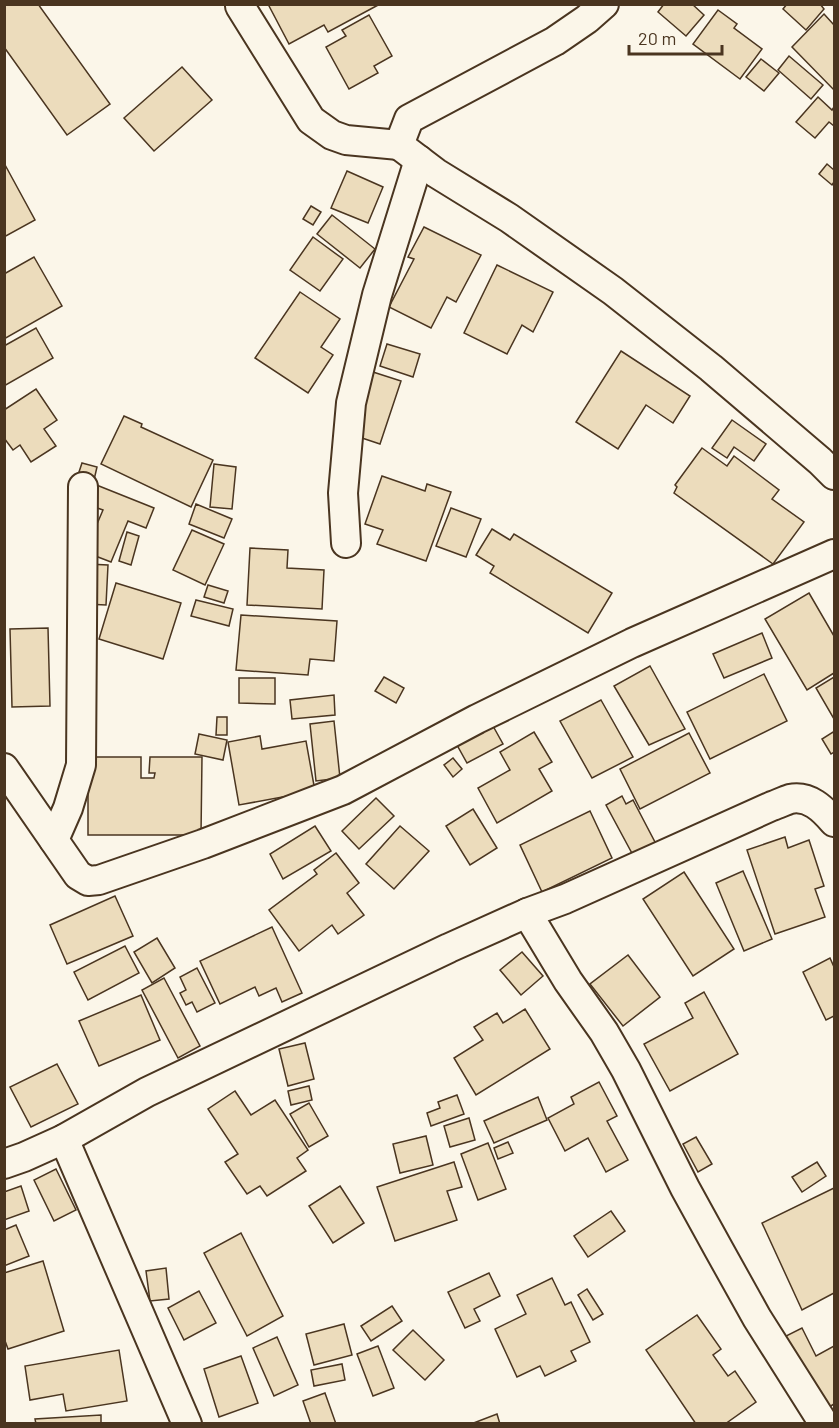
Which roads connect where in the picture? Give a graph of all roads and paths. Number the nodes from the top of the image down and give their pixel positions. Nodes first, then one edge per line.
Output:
1 (604, 4) edge
2 (240, 6) edge
3 (409, 152) junction
4 (834, 475) edge
5 (83, 487) dead end
6 (346, 543) dead end
7 (834, 554) edge
8 (4, 768) edge
9 (834, 822) edge
10 (54, 840) junction
11 (527, 913) junction
12 (64, 1139) junction
13 (4, 1164) edge
14 (187, 1424) edge
15 (824, 1424) edge

1 - 3 street
2 - 3 street
3 - 4 street
3 - 6 street
5 - 10 street
7 - 10 street
8 - 10 street
9 - 11 street
11 - 12 street
11 - 15 street
12 - 13 street
12 - 14 street

